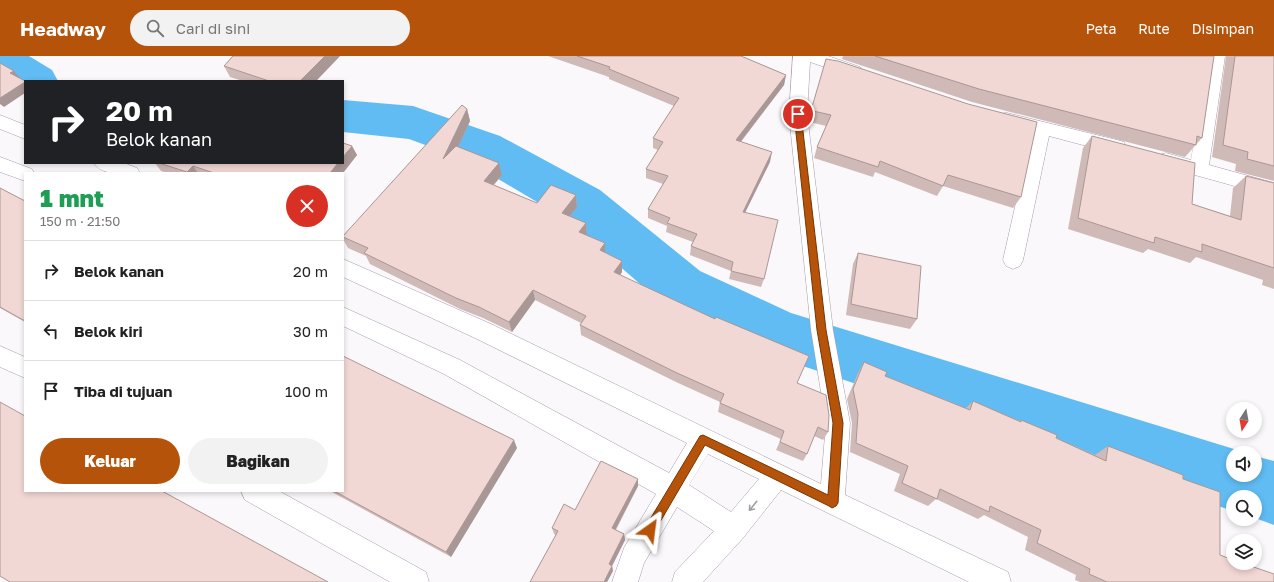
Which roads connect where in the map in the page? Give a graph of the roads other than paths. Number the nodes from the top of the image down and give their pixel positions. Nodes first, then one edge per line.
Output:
1 (802, 56) edge
2 (810, 56) edge
3 (1216, 56) edge
4 (871, 76) edge
5 (991, 114) edge
6 (13, 127) edge
7 (1042, 128) junction
8 (0, 139) edge
9 (0, 164) edge
10 (107, 164) edge
11 (1199, 169) junction
12 (127, 172) edge
13 (24, 174) edge
14 (1274, 190) edge
15 (1012, 260) dead end
16 (344, 268) edge
17 (344, 316) edge
18 (0, 356) edge
19 (24, 368) edge
20 (703, 439) junction
21 (777, 476) junction
22 (674, 490) junction
23 (256, 492) edge
24 (832, 503) junction
25 (734, 529) junction
26 (416, 582) edge
27 (625, 582) edge
28 (685, 582) edge
29 (998, 582) edge

1 - 24 street
2 - 4 street
3 - 11 street
5 - 7 street
6 - 8 street
7 - 11 street
7 - 15 street
9 - 13 street
10 - 12 street
11 - 14 street
16 - 20 street
17 - 22 street
18 - 19 street
20 - 21 street
20 - 22 street
21 - 24 street
21 -> 25 street
22 - 25 street
22 - 27 street
23 - 26 street
24 - 29 street
25 - 28 street

